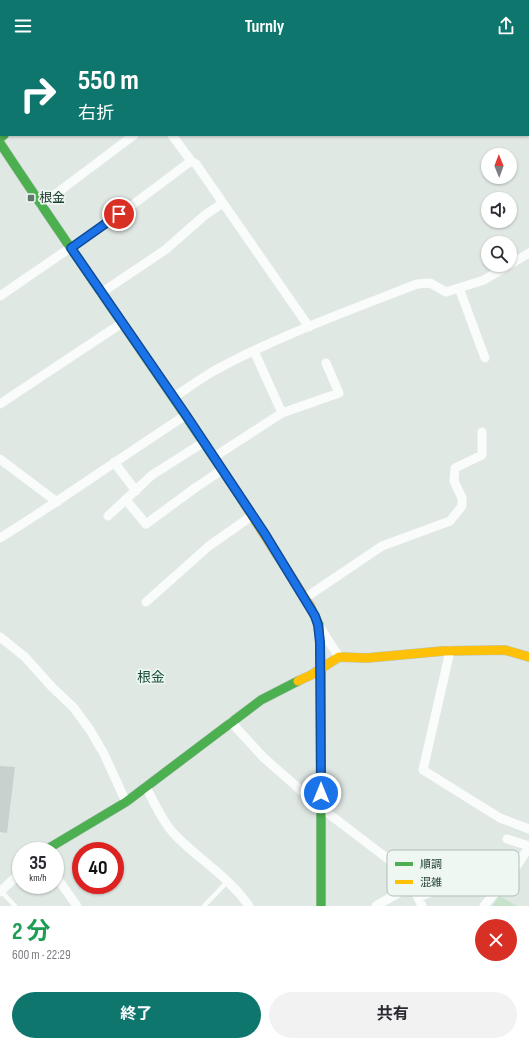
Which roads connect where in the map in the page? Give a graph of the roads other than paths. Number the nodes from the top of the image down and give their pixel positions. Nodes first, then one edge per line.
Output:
1 (133, 136) edge
2 (173, 136) edge
3 (0, 143) edge
4 (191, 161) junction
5 (223, 203) junction
6 (41, 205) junction
7 (71, 248) junction
8 (529, 253) edge
9 (459, 288) junction
10 (101, 293) junction
11 (0, 296) edge
12 (122, 323) junction
13 (309, 327) junction
14 (254, 351) junction
15 (485, 358) dead end
16 (326, 362) dead end
17 (174, 397) junction
18 (0, 404) edge
19 (282, 413) junction
20 (186, 415) junction
21 (482, 432) dead end
22 (204, 442) junction
23 (214, 457) junction
24 (0, 459) edge
25 (114, 462) junction
26 (222, 470) junction
27 (136, 491) junction
28 (126, 500) junction
29 (57, 502) junction
30 (253, 515) junction
31 (108, 516) dead end
32 (0, 538) edge
33 (305, 598) junction
34 (146, 602) dead end
35 (318, 625) junction
36 (0, 636) edge
37 (450, 651) junction
38 (339, 657) junction
39 (529, 657) edge
40 (321, 669) junction
41 (231, 722) junction
42 (146, 787) junction
43 (126, 802) junction
44 (321, 808) junction
45 (529, 829) edge
46 (507, 839) dead end
47 (59, 842) edge
48 (529, 846) edge
49 (387, 858) edge
50 (519, 862) edge
51 (12, 880) edge
52 (228, 881) junction
53 (64, 888) edge
54 (0, 891) edge
55 (393, 896) edge
56 (492, 896) edge
57 (15, 906) edge
58 (77, 906) edge
59 (204, 906) edge
60 (249, 906) edge
61 (321, 906) edge
62 (376, 906) edge
63 (484, 906) edge

1 - 6 street
2 - 4 street
3 - 6 street
4 - 5 street
4 - 7 street
5 - 10 street
5 - 13 street
6 - 7 street
7 - 10 street
7 - 11 street
8 - 9 street
9 - 13 street
9 - 15 street
10 - 12 street
12 - 17 street
12 - 18 street
13 - 14 street
14 - 17 street
14 - 19 street
16 - 19 street
17 - 20 street
19 - 23 street
20 - 22 street
20 - 25 street
21 - 33 street
22 - 23 street
22 - 27 street
23 - 26 street
24 - 29 street
25 - 27 street
25 - 29 street
26 - 28 street
26 - 30 street
27 - 28 street
28 - 31 street
29 - 32 street
30 - 33 street
30 - 34 street
33 - 35 street
35 - 38 street
35 - 40 street
36 - 43 street
37 - 38 street
37 - 39 street
37 - 45 street
38 - 40 street
40 - 41 street
40 - 44 street
41 - 42 street
41 - 44 street
42 - 43 street
42 - 52 street
43 - 47 street
44 - 49 street
44 - 61 street
46 - 48 street
48 - 50 street
51 - 54 street
52 - 59 lane
52 - 60 street
53 - 58 street
54 - 57 lane
55 - 62 street
56 - 63 street

